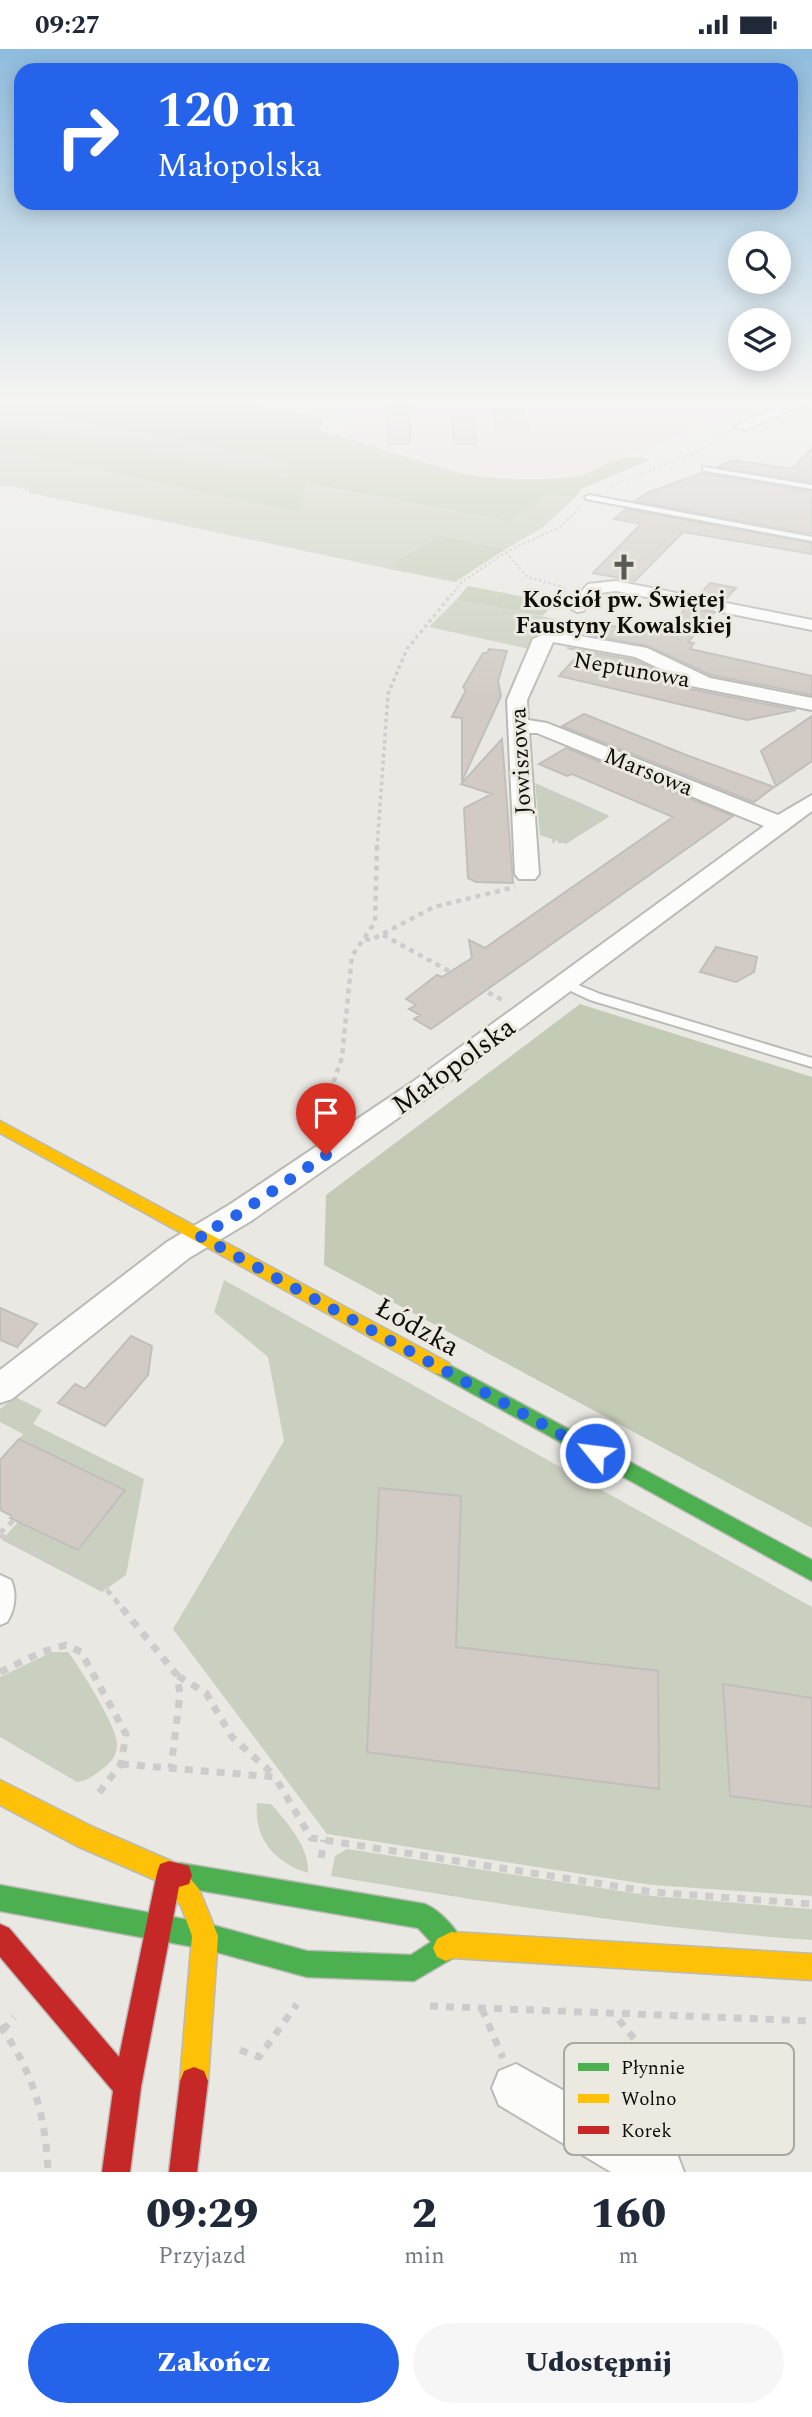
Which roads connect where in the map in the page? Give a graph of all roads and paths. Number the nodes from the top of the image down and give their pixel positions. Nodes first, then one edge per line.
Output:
1 (80, 500) edge
2 (588, 500) edge
3 (601, 500) edge
4 (812, 539) edge
5 (506, 552) junction
6 (462, 582) junction
7 (577, 607) joint
8 (812, 625) edge
9 (535, 652) joint
10 (812, 704) edge
11 (517, 726) junction
12 (520, 786) junction
13 (810, 805) edge
14 (780, 824) junction
15 (552, 841) dead end
16 (527, 874) joint
17 (382, 934) junction
18 (365, 939) junction
19 (564, 983) junction
20 (508, 1003) dead end
21 (812, 1063) edge
22 (0, 1126) edge
23 (342, 1144) junction
24 (200, 1236) junction
25 (1, 1387) edge
26 (14, 1520) dead end
27 (0, 1534) edge
28 (812, 1571) edge
29 (0, 1584) edge
30 (0, 1616) edge
31 (0, 1672) edge
32 (177, 1675) junction
33 (121, 1764) junction
34 (171, 1768) junction
35 (275, 1777) junction
36 (0, 1792) edge
37 (93, 1801) dead end
38 (169, 1873) junction
39 (0, 1898) edge
40 (812, 1904) edge
41 (159, 1928) junction
42 (205, 1936) junction
43 (0, 1937) edge
44 (451, 1945) junction
45 (812, 1967) edge
46 (313, 2001) dead end
47 (417, 2005) dead end
48 (482, 2008) junction
49 (614, 2013) junction
50 (812, 2021) edge
51 (0, 2027) edge
52 (638, 2043) edge
53 (236, 2049) dead end
54 (127, 2087) junction
55 (516, 2088) joint
56 (564, 2117) edge
57 (630, 2155) edge
58 (48, 2172) edge
59 (116, 2172) edge
60 (183, 2172) edge
61 (659, 2172) edge

1 - 6 path
2 - 5 path
3 - 4 lane
5 - 6 path
5 - 7 path
6 - 18 path
7 - 8 street
9 - 10 street, Neptunowa
9 - 11 street, Jowiszowa
11 - 12 street, Jowiszowa
11 - 14 street, Marsowa
12 - 15 path
12 - 16 street, Jowiszowa
13 - 14 street, Małopolska
14 - 19 street, Małopolska
16 - 17 path
17 - 18 path
17 - 20 path
18 - 23 path
19 - 21 lane
19 - 23 street, Małopolska
22 - 24 street, Łódzka
23 - 24 street, Małopolska
24 - 25 street, Małopolska
24 - 28 street, Łódzka
26 - 27 path
27 - 32 path
29 - 30 lane
31 - 33 path
32 - 34 path
32 - 35 path
33 - 34 path
33 - 37 path
34 - 35 path
35 - 40 path
36 - 38 street
38 - 41 street
38 - 42 street
38 - 44 street
39 - 41 street
41 - 42 street
41 - 54 street
42 - 44 street
42 - 60 street
43 - 54 street
44 - 45 street
46 - 53 path
47 - 48 path
48 - 49 path
48 - 55 path
49 - 50 path
49 - 52 path
51 - 58 path
54 - 59 street
55 - 56 street
57 - 61 street

